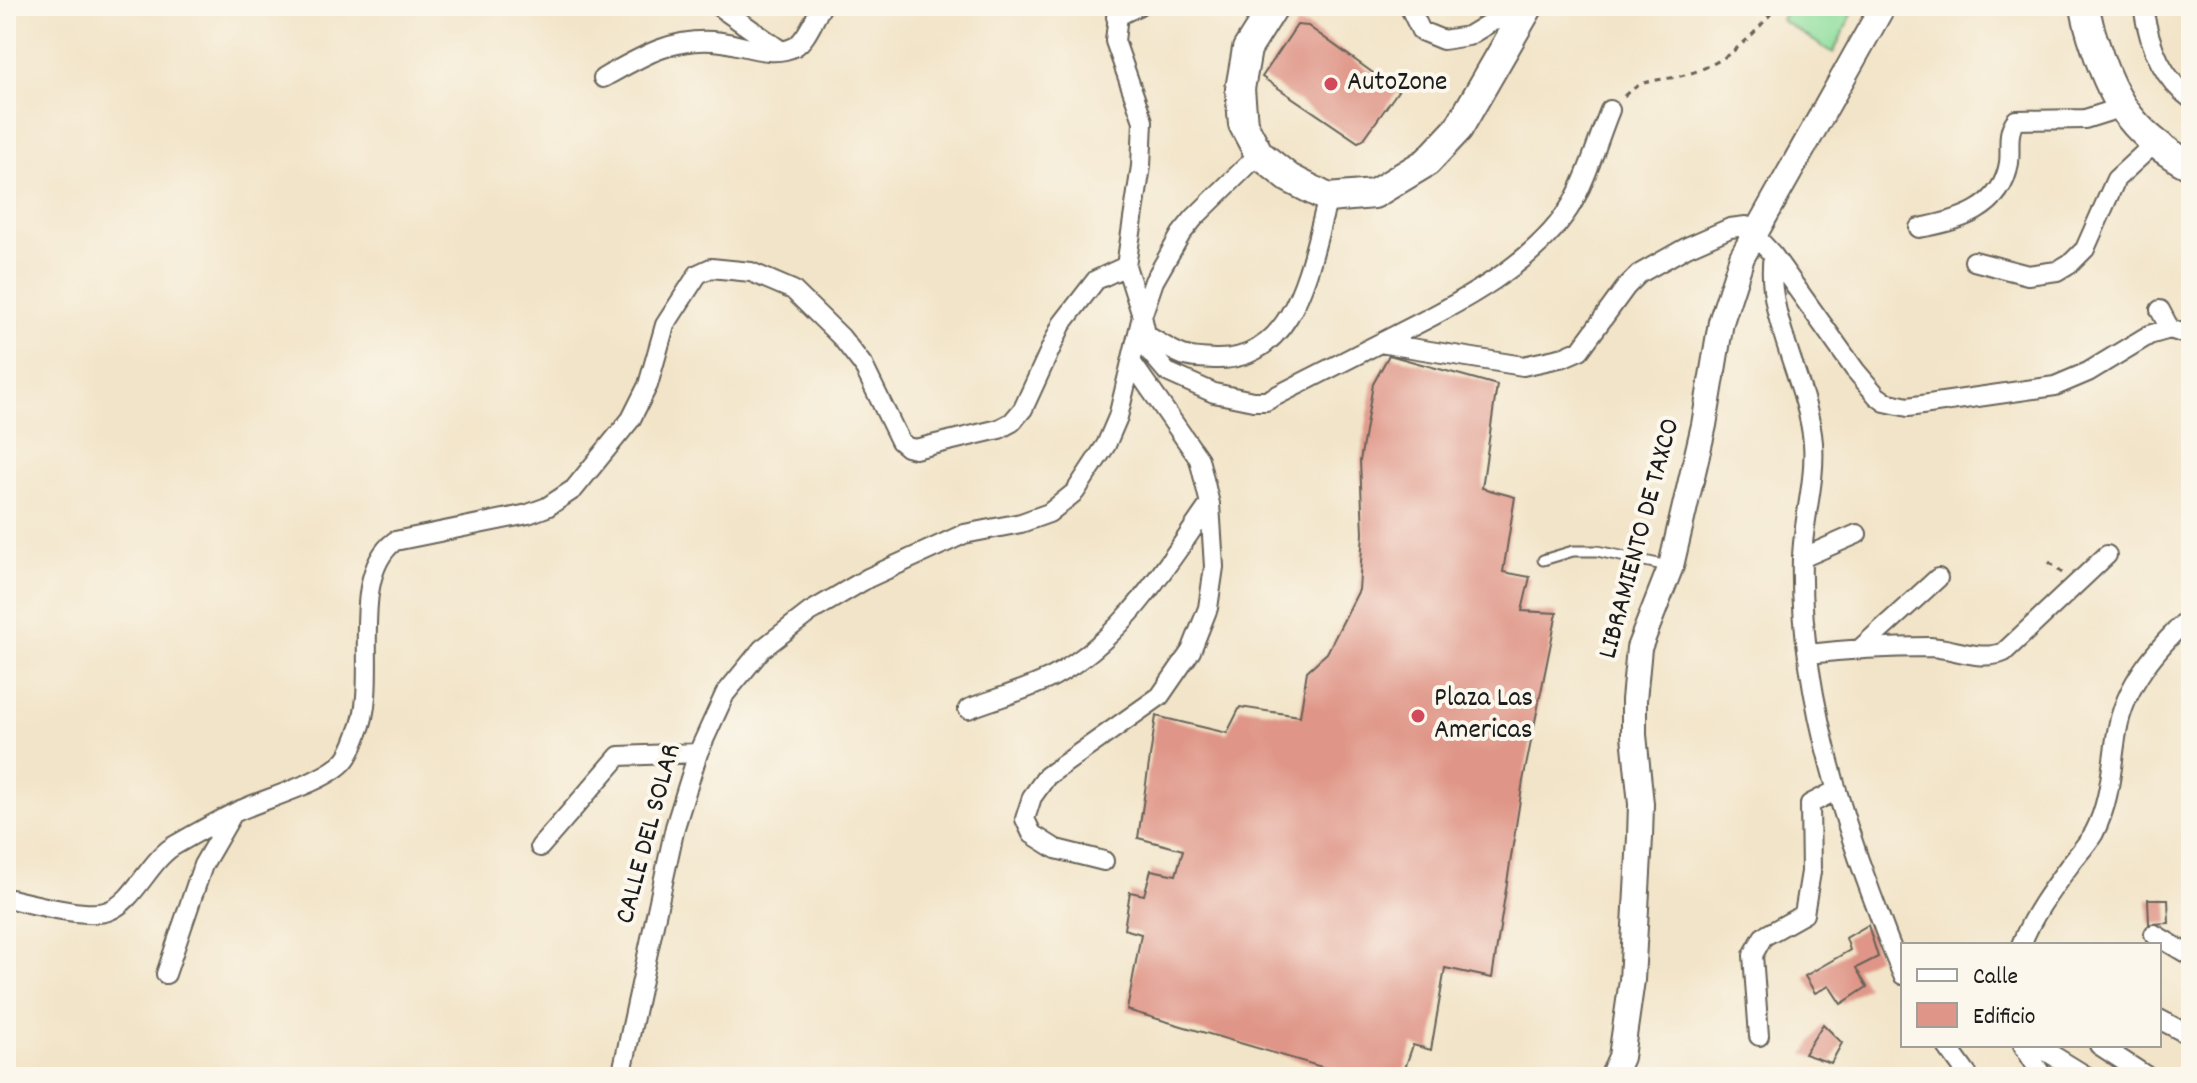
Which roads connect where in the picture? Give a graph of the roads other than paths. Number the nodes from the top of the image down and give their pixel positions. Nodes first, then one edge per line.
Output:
1 (718, 6) edge
2 (822, 6) edge
3 (1138, 6) edge
4 (1274, 6) edge
5 (1409, 6) edge
6 (1883, 6) edge
7 (2085, 6) edge
8 (2143, 6) edge
9 (1118, 11) edge
10 (1527, 11) edge
11 (781, 50) junction
12 (603, 78) dead end
13 (2191, 99) edge
14 (2120, 108) junction
15 (1610, 110) road end
16 (2155, 143) junction
17 (1259, 154) junction
18 (2191, 166) edge
19 (1328, 198) junction
20 (1919, 228) dead end
21 (1755, 233) junction
22 (1773, 255) junction
23 (1974, 261) dead end
24 (1126, 266) junction
25 (2160, 310) dead end
26 (1142, 316) junction
27 (2170, 329) junction
28 (1146, 335) junction
29 (2191, 336) edge
30 (1380, 343) junction
31 (1132, 363) junction
32 (1210, 504) junction
33 (1857, 534) dead end
34 (2107, 555) dead end
35 (1802, 558) junction
36 (1543, 560) dead end
37 (1671, 566) junction
38 (1938, 578) dead end
39 (2191, 616) edge
40 (1861, 648) junction
41 (1809, 654) junction
42 (968, 709) dead end
43 (698, 753) junction
44 (1837, 790) junction
45 (234, 813) junction
46 (540, 847) dead end
47 (1104, 861) dead end
48 (6, 898) edge
49 (2154, 934) dead end
50 (2022, 943) edge
51 (2191, 956) edge
52 (1901, 970) edge
53 (166, 974) dead end
54 (2161, 1020) edge
55 (1759, 1036) dead end
56 (2191, 1036) edge
57 (1947, 1047) edge
58 (2024, 1047) edge
59 (2039, 1047) edge
60 (2102, 1047) edge
61 (621, 1077) edge
62 (1612, 1077) edge
63 (1969, 1077) edge
64 (2043, 1077) edge
65 (2088, 1077) edge
66 (2148, 1077) edge

1 - 11 street
2 - 11 street
3 - 9 street
4 - 17 main road
5 - 10 street
6 - 21 main road, LIBRAMIENTO DE TAXCO
7 - 14 main road
8 - 13 street
9 - 24 street
10 - 19 main road
11 - 12 street
14 - 16 main road
14 - 20 street
15 - 30 street
16 - 18 main road
16 - 23 street
17 - 19 main road
17 - 26 street, CALLE DEL SOLAR
19 - 28 street
21 - 22 street
21 - 30 street
21 - 37 main road, LIBRAMIENTO DE TAXCO
22 - 27 street
22 - 35 street
24 - 26 street
24 - 45 street
25 - 27 street
26 - 28 street
26 - 31 street, CALLE DEL SOLAR
27 - 29 street
28 - 30 street
31 - 32 street
31 - 43 street, CALLE DEL SOLAR
32 - 42 street
32 - 47 street
33 - 35 street
34 - 40 street
35 - 41 street
36 - 37 lane
37 - 62 main road, LIBRAMIENTO DE TAXCO
38 - 40 street
39 - 50 street
40 - 41 street
41 - 44 street
43 - 46 street
43 - 61 street, CALLE DEL SOLAR
44 - 52 street
44 - 55 street
45 - 48 street
45 - 53 street
49 - 51 street
54 - 56 street
57 - 63 street
58 - 64 street
59 - 65 street
60 - 66 street

